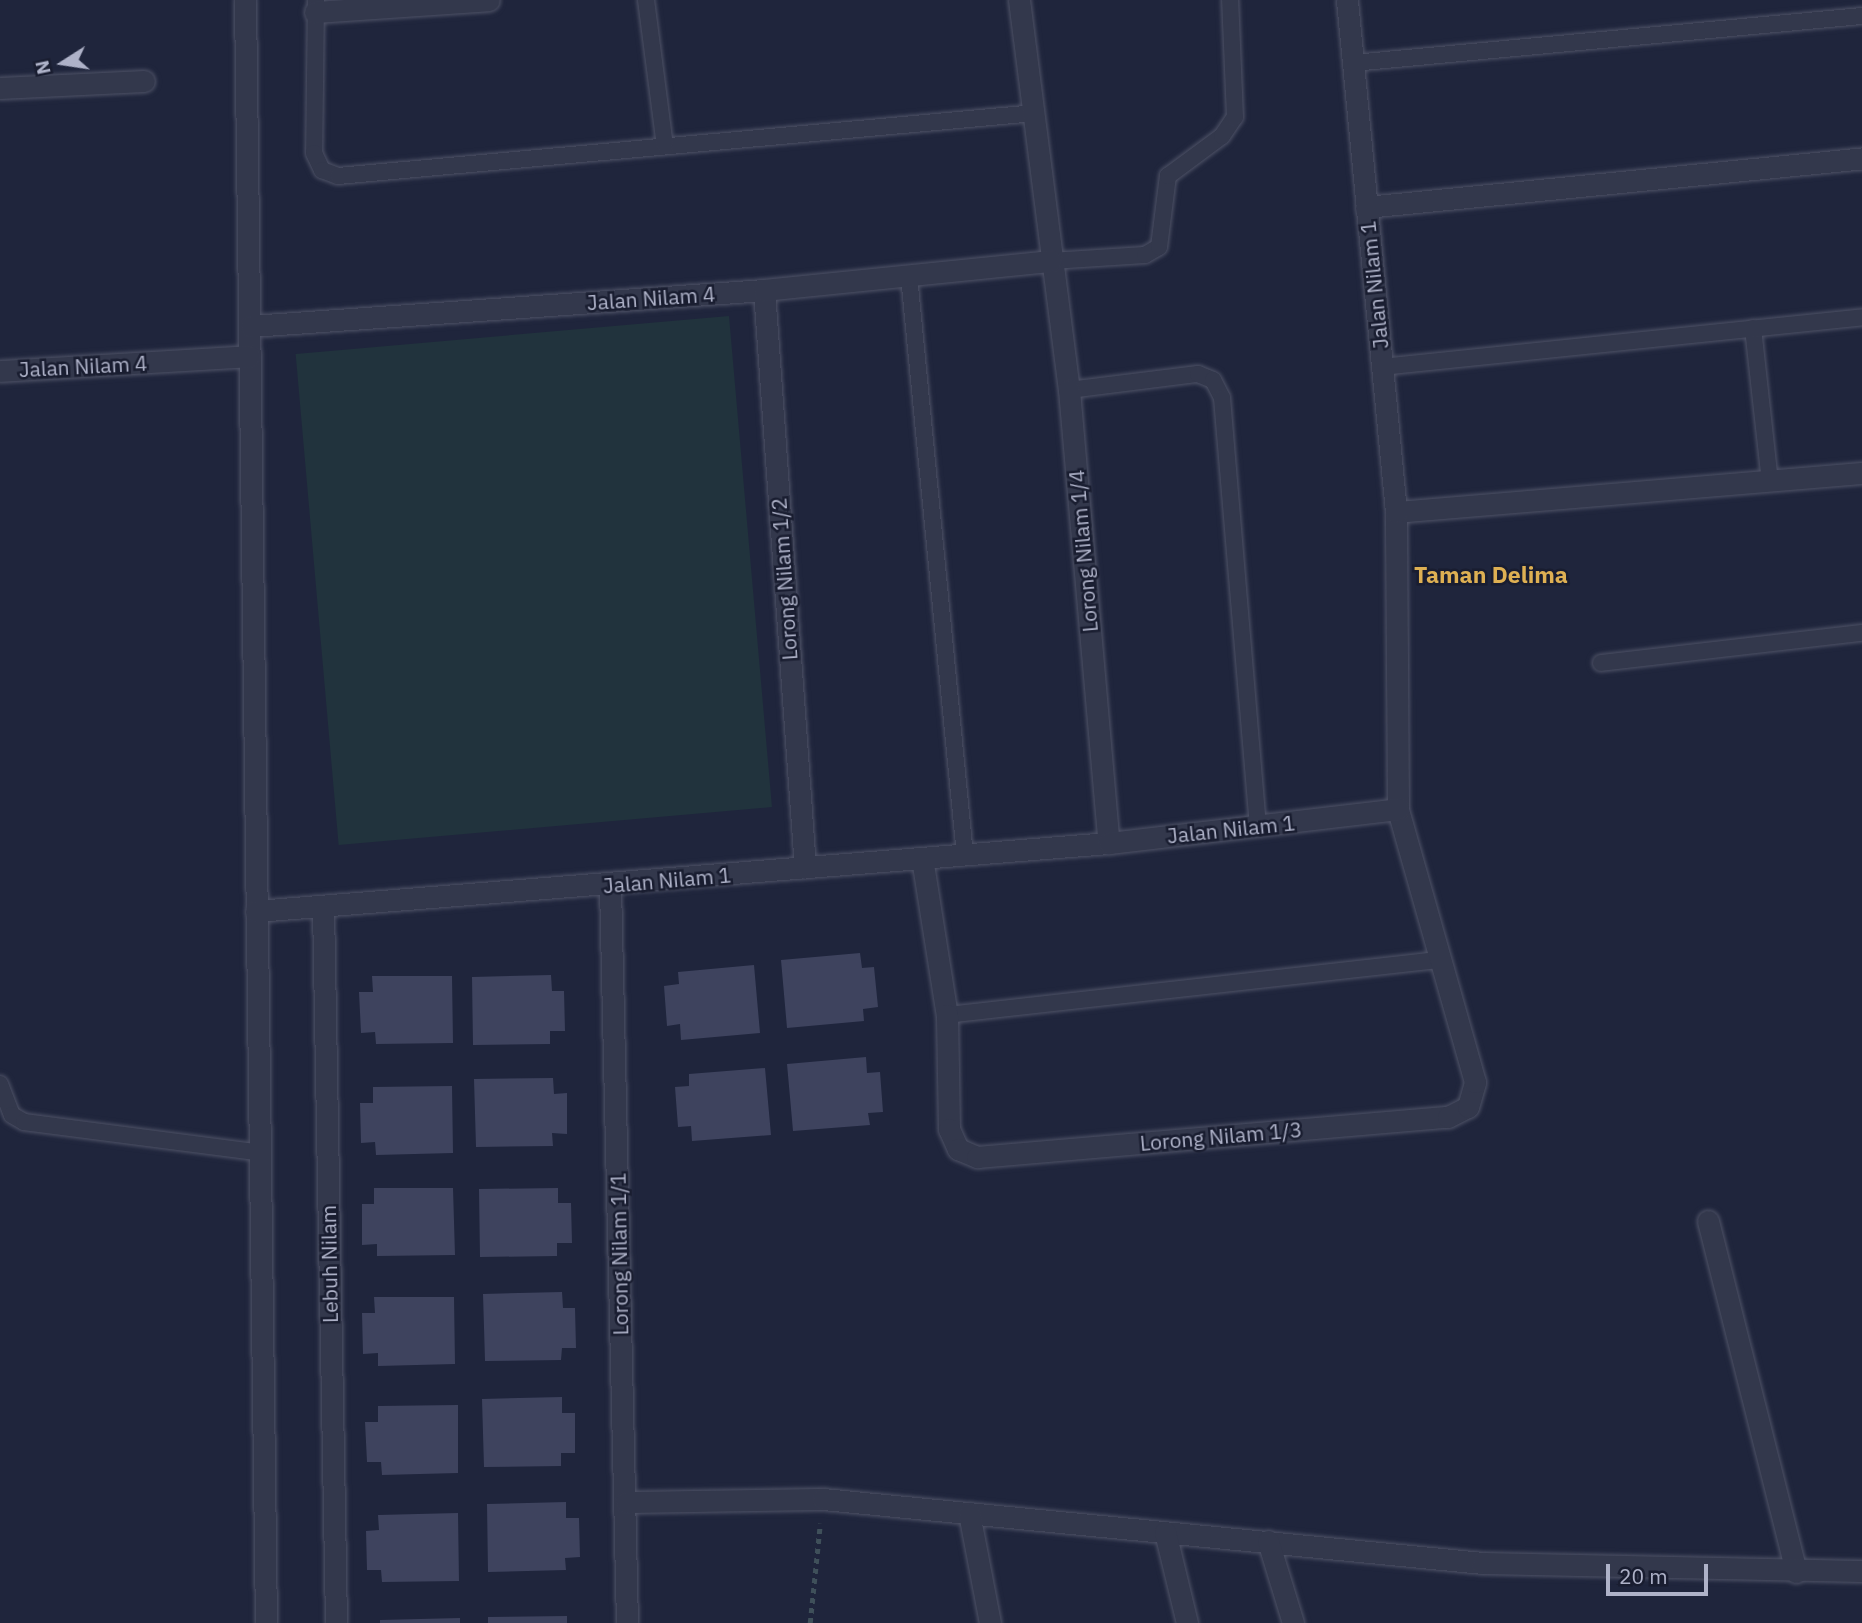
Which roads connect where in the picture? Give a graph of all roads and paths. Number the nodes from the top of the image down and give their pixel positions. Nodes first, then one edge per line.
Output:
1 (245, 0) edge
2 (489, 0) edge
3 (646, 0) edge
4 (1019, 0) edge
5 (1230, 0) edge
6 (1348, 0) edge
7 (315, 6) edge
8 (1862, 16) edge
9 (1353, 63) junction
10 (144, 81) dead end
11 (0, 88) edge
12 (1036, 113) junction
13 (665, 146) junction
14 (1862, 158) edge
15 (1366, 207) junction
16 (1051, 261) junction
17 (909, 276) junction
18 (764, 290) junction
19 (1862, 317) edge
20 (251, 326) junction
21 (1753, 328) junction
22 (250, 356) junction
23 (1382, 367) junction
24 (0, 371) edge
25 (1069, 390) junction
26 (1862, 473) edge
27 (1770, 481) junction
28 (1396, 512) junction
29 (1862, 633) edge
30 (1601, 663) dead end
31 (1398, 809) junction
32 (1258, 827) junction
33 (1109, 843) junction
34 (965, 855) junction
35 (922, 858) junction
36 (805, 868) junction
37 (610, 886) junction
38 (323, 906) junction
39 (256, 911) junction
40 (1439, 960) junction
41 (947, 1015) junction
42 (0, 1084) edge
43 (256, 1152) junction
44 (1707, 1221) dead end
45 (823, 1499) junction
46 (626, 1502) junction
47 (969, 1513) junction
48 (1165, 1532) junction
49 (1268, 1541) junction
50 (1862, 1571) edge
51 (1796, 1572) junction
52 (266, 1623) edge
53 (336, 1623) edge
54 (627, 1623) edge
55 (810, 1623) edge
56 (990, 1623) edge
57 (1186, 1623) edge
58 (1293, 1623) edge

1 - 20 street
2 - 7 street
3 - 13 lane
4 - 12 street, Lorong Nilam 1/4
5 - 16 lane
6 - 9 street, Jalan Nilam 1
7 - 13 lane
8 - 9 lane
9 - 15 street, Jalan Nilam 1
10 - 11 street
12 - 13 lane
12 - 16 street, Lorong Nilam 1/4
14 - 15 street
15 - 23 street, Jalan Nilam 1
16 - 17 street, Jalan Nilam 4
16 - 25 street, Lorong Nilam 1/4
17 - 18 street, Jalan Nilam 4
17 - 34 lane
18 - 20 street, Jalan Nilam 4
18 - 36 street, Lorong Nilam 1/2
19 - 21 lane
20 - 22 street
21 - 23 lane
21 - 27 lane
22 - 24 street, Jalan Nilam 4
22 - 39 street
23 - 28 street, Jalan Nilam 1
25 - 32 lane
25 - 33 street, Lorong Nilam 1/4
26 - 27 street
27 - 28 street
28 - 31 street, Jalan Nilam 1
29 - 30 lane
31 - 32 street, Jalan Nilam 1
31 - 40 street, Lorong Nilam 1/3
32 - 33 street, Jalan Nilam 1
33 - 34 street, Jalan Nilam 1
34 - 35 street, Jalan Nilam 1
35 - 36 street, Jalan Nilam 1
35 - 41 street, Lorong Nilam 1/3
36 - 37 street, Jalan Nilam 1
37 - 38 street, Jalan Nilam 1
37 - 46 street, Lorong Nilam 1/1
38 - 39 street, Jalan Nilam 1
38 - 53 street, Lebuh Nilam
39 - 43 street
40 - 41 lane
40 - 41 street, Lorong Nilam 1/3
42 - 43 lane
43 - 52 street
44 - 51 street
45 - 46 street
45 - 47 street
45 - 55 path
46 - 54 street, Lorong Nilam 1/1
47 - 48 street
47 - 56 street
48 - 49 street
48 - 57 street
49 - 51 street
49 - 58 street
50 - 51 street

